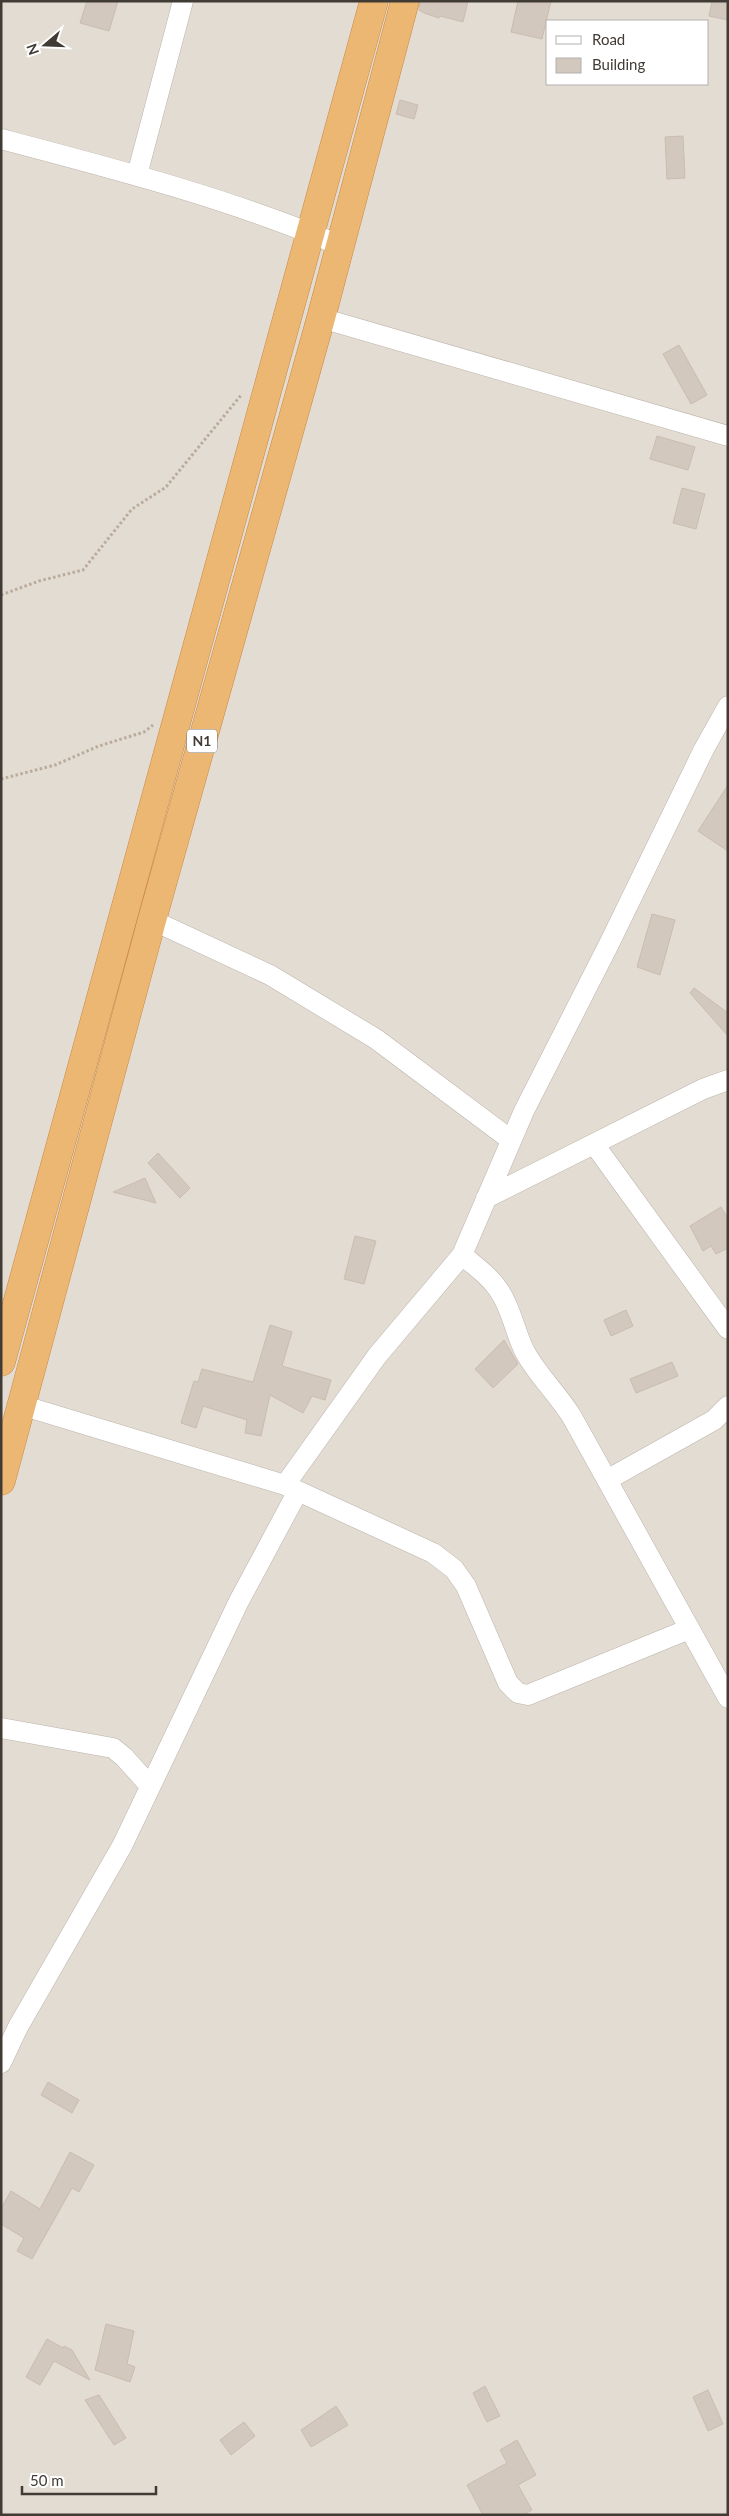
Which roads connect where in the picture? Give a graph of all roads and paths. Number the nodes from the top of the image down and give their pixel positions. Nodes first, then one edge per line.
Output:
1 (183, 1) edge
2 (374, 1) edge
3 (405, 1) edge
4 (1, 139) edge
5 (137, 175) junction
6 (311, 233) junction
7 (340, 245) junction
8 (321, 318) junction
9 (243, 393) dead end
10 (728, 436) edge
11 (1, 595) edge
12 (728, 706) edge
13 (156, 723) dead end
14 (1, 779) edge
15 (152, 920) junction
16 (728, 1080) edge
17 (511, 1140) junction
18 (594, 1144) junction
19 (486, 1198) junction
20 (462, 1255) junction
21 (7, 1318) edge
22 (42, 1327) junction
23 (728, 1330) edge
24 (1, 1362) edge
25 (21, 1405) junction
26 (728, 1406) edge
27 (607, 1480) junction
28 (1, 1481) edge
29 (291, 1488) junction
30 (689, 1629) junction
31 (728, 1698) edge
32 (1, 1728) edge
33 (150, 1786) junction
34 (1, 2063) edge

1 - 5 street
2 - 6 highway, N1
3 - 7 highway, N1
4 - 5 street
5 - 6 street
6 - 7 street
6 - 21 highway, N1
7 - 8 highway, N1
8 - 10 street
8 - 15 highway, N1
9 - 11 path
12 - 17 street
13 - 14 path
15 - 17 street
15 - 22 highway, N1
16 - 18 street
17 - 19 street
18 - 19 street
18 - 23 street
19 - 20 street
20 - 27 street
20 - 29 street
21 - 22 street
21 - 24 highway, N1
22 - 25 highway, N1
25 - 28 highway, N1
25 - 29 street
26 - 27 street
27 - 30 street
29 - 30 street
29 - 33 street
30 - 31 street
32 - 33 street
33 - 34 street

